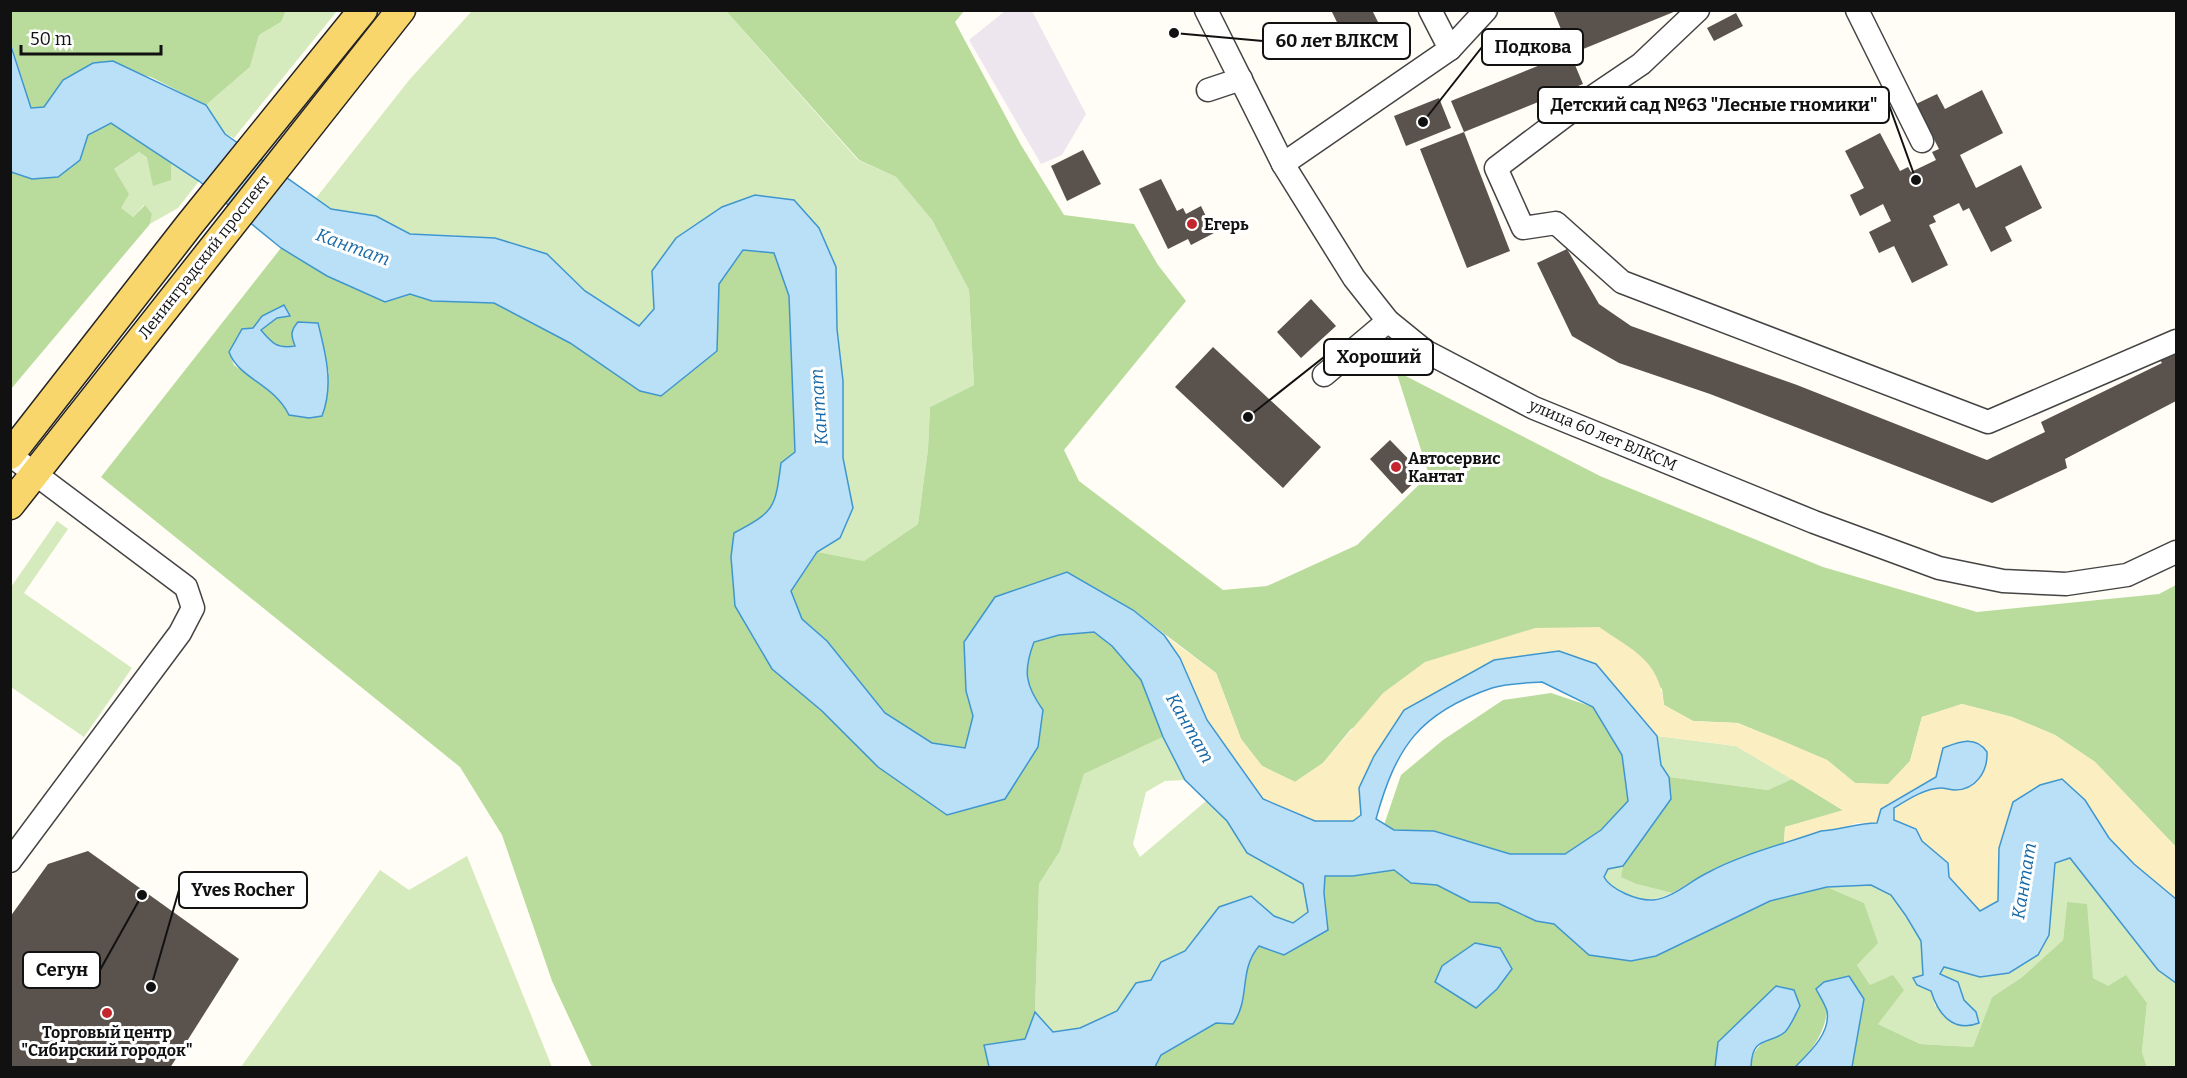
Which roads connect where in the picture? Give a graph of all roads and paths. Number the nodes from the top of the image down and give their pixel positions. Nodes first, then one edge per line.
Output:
1 (363, 10) edge
2 (400, 10) edge
3 (1206, 10) edge
4 (1430, 10) edge
5 (1486, 10) edge
6 (1698, 10) edge
7 (1857, 10) edge
8 (1450, 49) junction
9 (1241, 79) junction
10 (1208, 90) dead end
11 (1922, 141) dead end
12 (1283, 164) junction
13 (1388, 321) junction
14 (2176, 341) edge
15 (1324, 375) dead end
16 (10, 455) edge
17 (34, 473) junction
18 (10, 505) edge
19 (2176, 552) edge
20 (10, 861) edge

1 - 16 main road, Ленинградский проспект
2 - 17 main road, Ленинградский проспект
3 - 9 street, улица 60 лет ВЛКСМ
4 - 8 street
5 - 8 street
6 - 14 street
7 - 11 street
8 - 12 street
9 - 10 street
9 - 12 street, улица 60 лет ВЛКСМ
12 - 13 street, улица 60 лет ВЛКСМ
13 - 15 street
13 - 19 street, улица 60 лет ВЛКСМ
16 - 17 street
17 - 18 main road, Ленинградский проспект
17 - 20 street

